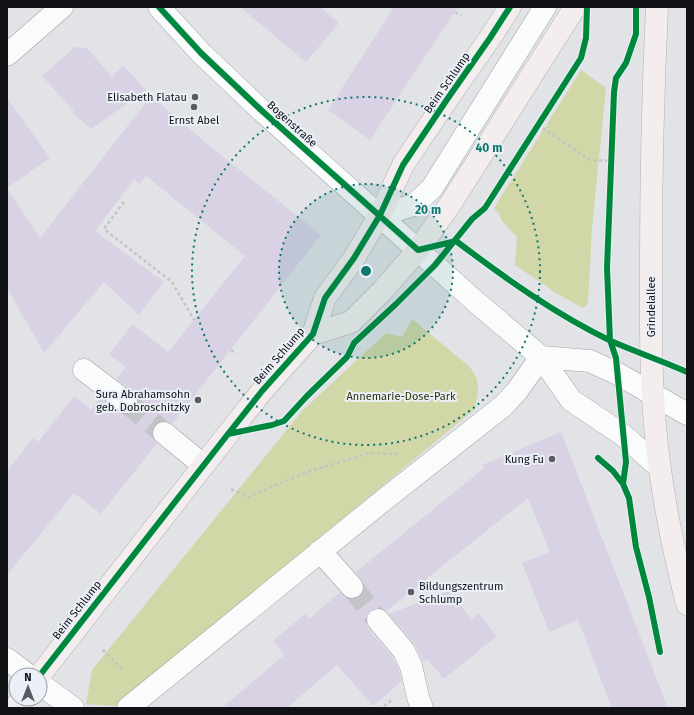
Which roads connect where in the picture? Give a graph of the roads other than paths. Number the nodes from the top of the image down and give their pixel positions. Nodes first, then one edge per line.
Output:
1 (62, 7) edge
2 (159, 7) edge
3 (510, 7) edge
4 (545, 7) edge
5 (575, 7) edge
6 (657, 7) edge
7 (7, 55) edge
8 (380, 215) junction
9 (418, 250) junction
10 (313, 334) junction
11 (541, 358) junction
12 (84, 370) dead end
13 (653, 393) junction
14 (126, 402) tunnel mouth
15 (687, 414) edge
16 (164, 433) tunnel mouth
17 (203, 465) junction
18 (660, 467) junction
19 (320, 551) junction
20 (352, 587) tunnel mouth
21 (687, 604) edge
22 (378, 620) tunnel mouth
23 (7, 659) edge
24 (18, 667) edge
25 (46, 667) edge
26 (48, 690) edge
27 (72, 708) edge
28 (128, 708) edge
29 (422, 708) edge

1 - 7 street
2 - 8 street, Bogenstraße
3 - 8 main road, Beim Schlump
4 - 8 street
5 - 9 main road, Beim Schlump
6 - 13 main road, Grindelallee
8 - 9 street, Bogenstraße
8 - 10 main road, Beim Schlump
9 - 10 main road, Beim Schlump
9 - 11 street, Bogenstraße
10 - 17 main road, Beim Schlump
11 - 13 street
11 - 18 street, Bogenstraße
11 - 19 street
12 - 14 street
13 - 15 street
13 - 18 main road, Grindelallee
16 - 17 street
17 - 25 main road, Beim Schlump
18 - 21 main road, Grindelallee
19 - 20 street
19 - 28 street
22 - 29 street
23 - 24 street
26 - 27 street

